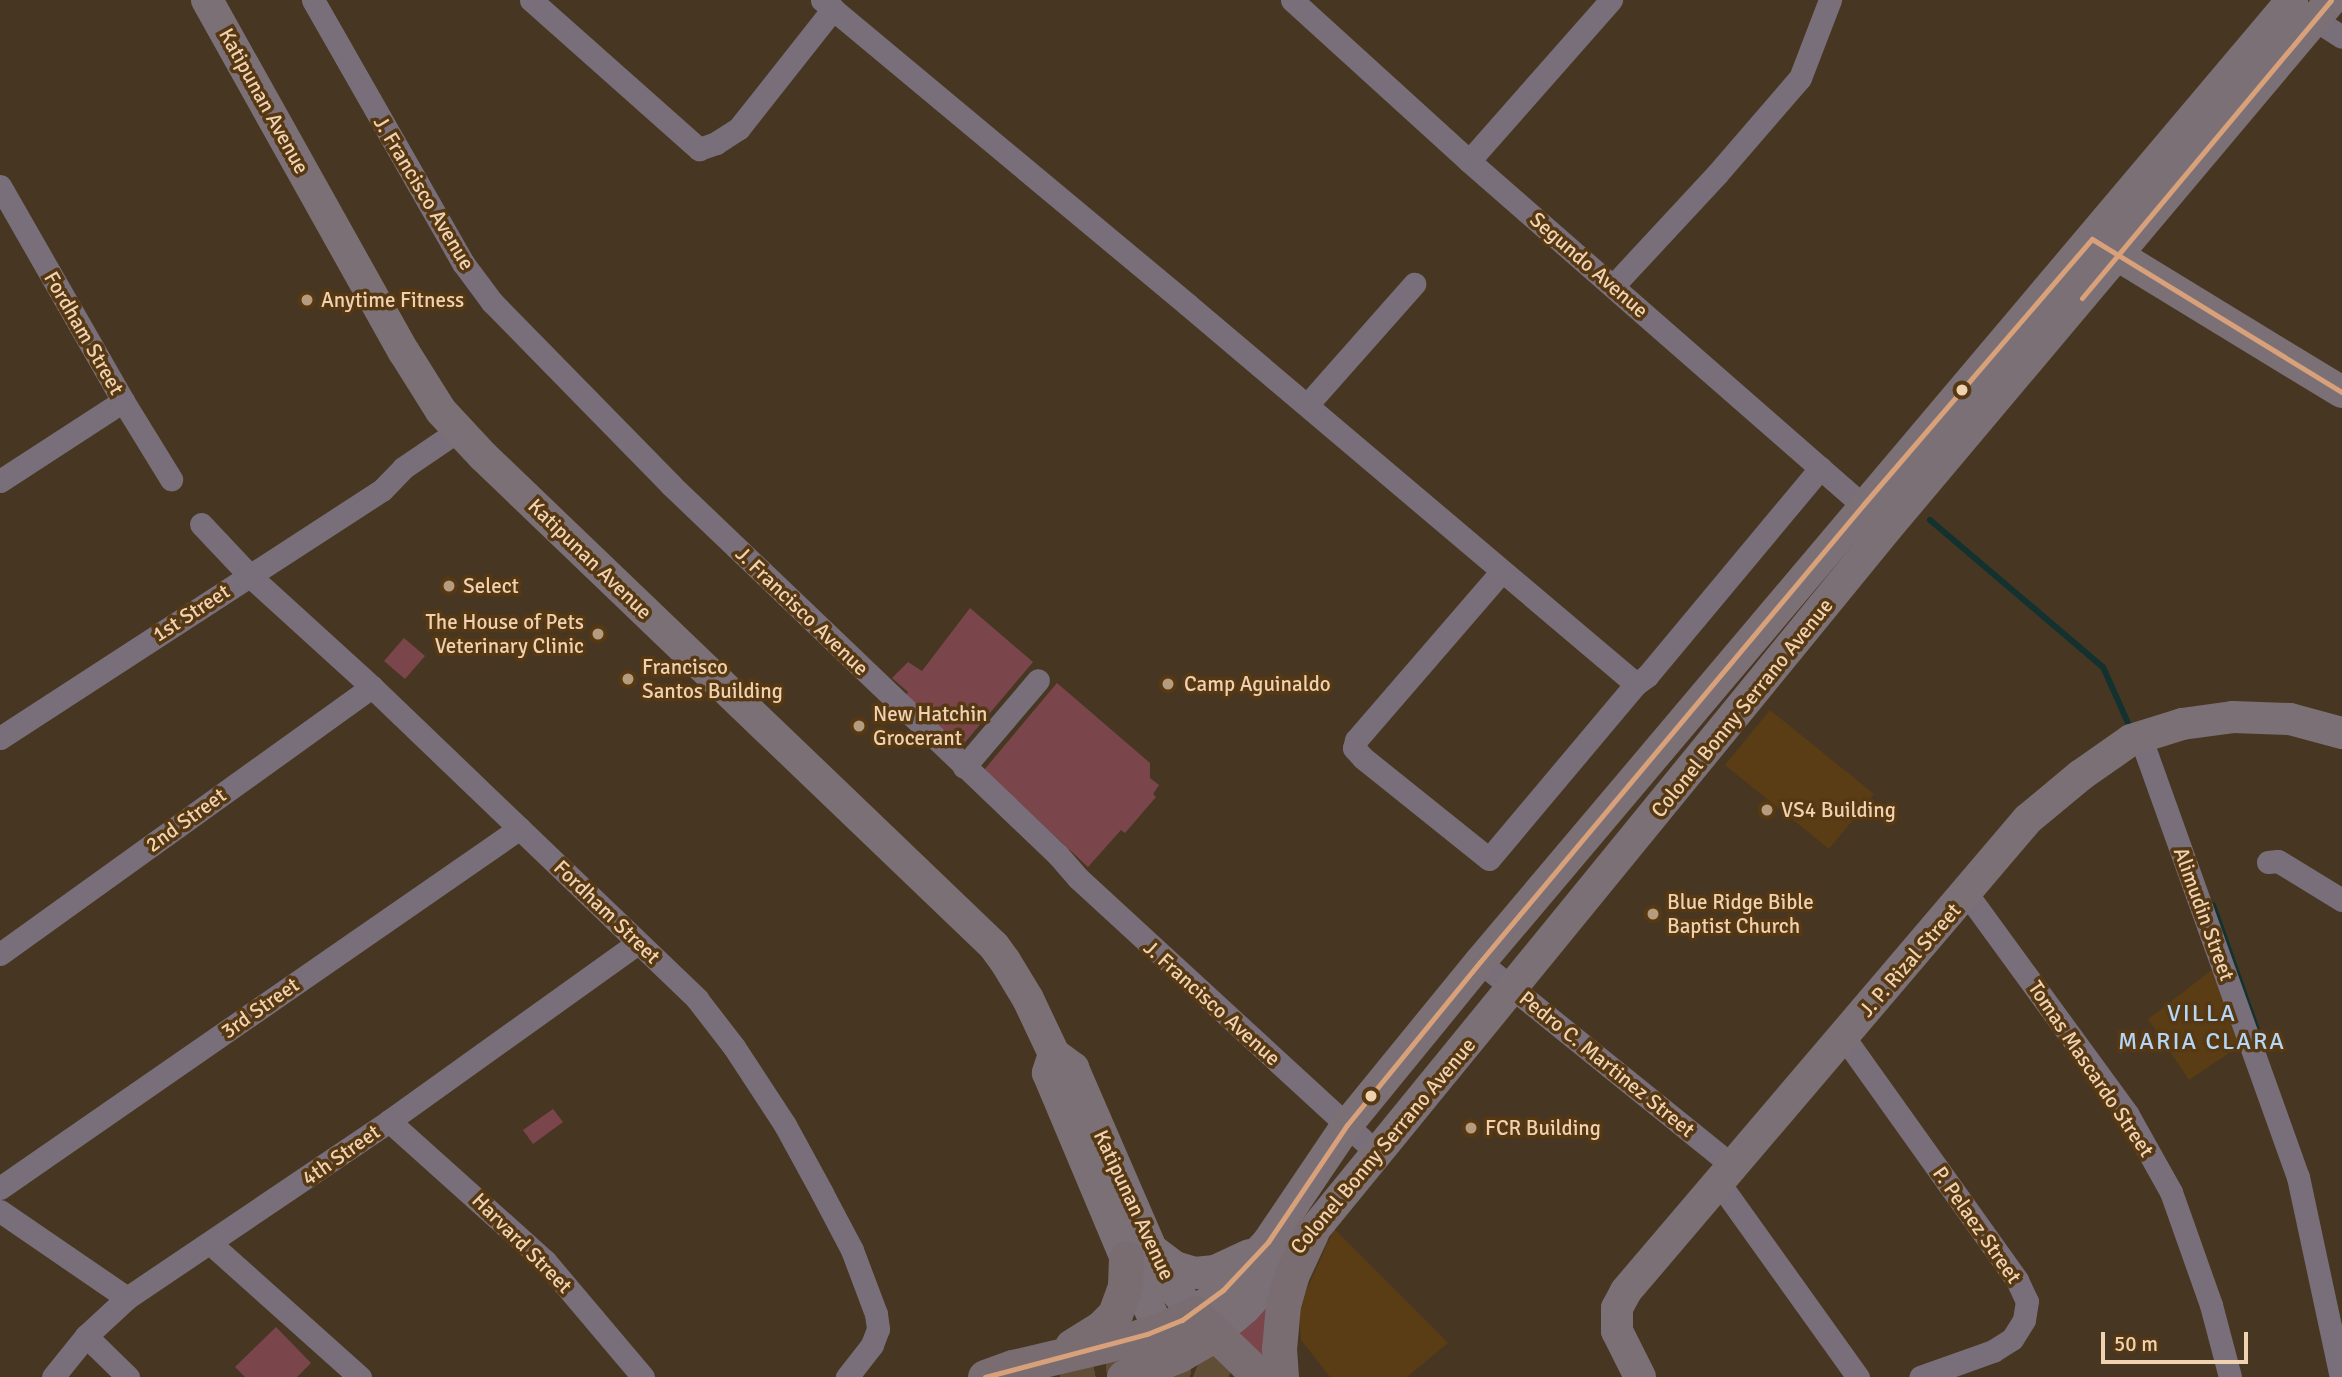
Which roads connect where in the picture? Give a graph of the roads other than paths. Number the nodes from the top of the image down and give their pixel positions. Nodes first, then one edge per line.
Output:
1 (207, 0) edge
2 (313, 0) edge
3 (531, 0) edge
4 (1292, 0) edge
5 (1611, 0) edge
6 (1830, 0) edge
7 (827, 5) edge
8 (2306, 6) edge
9 (2342, 37) edge
10 (1469, 161) junction
11 (0, 186) edge
12 (2105, 247) junction
13 (1414, 284) dead end
14 (1613, 286) junction
15 (2342, 392) edge
16 (122, 401) junction
17 (1307, 405) junction
18 (463, 435) junction
19 (1820, 468) junction
20 (171, 480) dead end
21 (0, 481) edge
22 (1863, 505) junction
23 (201, 524) dead end
24 (1887, 528) junction
25 (1502, 571) junction
26 (249, 576) junction
27 (1038, 680) dead end
28 (1636, 684) junction
29 (372, 687) junction
30 (2342, 733) edge
31 (2140, 736) junction
32 (0, 738) edge
33 (964, 767) junction
34 (520, 828) junction
35 (2268, 862) dead end
36 (1967, 894) junction
37 (2342, 900) edge
38 (638, 943) junction
39 (0, 954) edge
40 (1480, 962) junction
41 (1514, 988) junction
42 (1843, 1036) junction
43 (389, 1121) junction
44 (1347, 1125) junction
45 (1377, 1153) junction
46 (1726, 1174) junction
47 (0, 1188) edge
48 (0, 1212) edge
49 (1311, 1233) junction
50 (211, 1244) junction
51 (1261, 1250) junction
52 (1139, 1253) junction
53 (127, 1298) junction
54 (1205, 1323) junction
55 (86, 1336) junction
56 (1178, 1354) edge
57 (1046, 1360) junction
58 (2228, 1376) edge
59 (53, 1377) edge
60 (128, 1377) edge
61 (360, 1377) edge
62 (643, 1377) edge
63 (847, 1377) edge
64 (985, 1377) edge
65 (1124, 1377) edge
66 (1260, 1377) edge
67 (1281, 1377) edge
68 (1640, 1377) edge
69 (1858, 1377) edge
70 (1920, 1377) edge
71 (2341, 1377) edge

1 - 18 main road, Katipunan Avenue
2 - 33 street, J. Francisco Avenue
3 - 7 street
4 - 10 street, Segundo Avenue
5 - 10 street
6 - 14 street
7 - 17 street
8 - 9 street
8 - 12 main road, Colonel Bonny Serrano Avenue
10 - 14 street, Segundo Avenue
11 - 16 street, Fordham Street
12 - 15 main road
12 - 22 main road, Colonel Bonny Serrano Avenue
12 - 24 main road, Colonel Bonny Serrano Avenue
13 - 17 street
14 - 19 street, Segundo Avenue
16 - 20 street, Fordham Street
16 - 21 street
17 - 25 street
18 - 26 street, 1st Street
18 - 52 main road, Katipunan Avenue
19 - 22 street, Segundo Avenue
19 - 28 street
22 - 24 street, Segundo Avenue
22 - 40 main road, Colonel Bonny Serrano Avenue
23 - 26 street, Fordham Street
24 - 41 main road, Colonel Bonny Serrano Avenue
25 - 28 street
25 - 28 street
26 - 29 street, Fordham Street
26 - 32 street, 1st Street
27 - 33 street
29 - 34 street, Fordham Street
29 - 39 street, 2nd Street
30 - 31 main road, J. P. Rizal Street
31 - 36 main road, J. P. Rizal Street
31 - 71 street, Alimudin Street
33 - 44 street, J. Francisco Avenue
34 - 38 street, Fordham Street
34 - 47 street, 3rd Street
35 - 37 street
36 - 42 main road, J. P. Rizal Street
36 - 58 street, Tomas Mascardo Street
38 - 43 street, 4th Street
38 - 63 street, Fordham Street
40 - 41 street, Pedro C. Martinez Street
40 - 44 main road, Colonel Bonny Serrano Avenue
41 - 45 main road, Colonel Bonny Serrano Avenue
41 - 46 street, Pedro C. Martinez Street
42 - 46 main road, J. P. Rizal Street
42 - 70 street, P. Pelaez Street
43 - 50 street, 4th Street
43 - 62 street, Harvard Street
44 - 45 street, J. Francisco Avenue
44 - 51 main road, Colonel Bonny Serrano Avenue
45 - 49 main road, Colonel Bonny Serrano Avenue
46 - 68 main road, J. P. Rizal Street
46 - 69 street
48 - 53 street
49 - 54 main road, Colonel Bonny Serrano Avenue
49 - 67 main road
50 - 53 street, 4th Street
50 - 61 street
51 - 52 main road
51 - 54 main road, Colonel Bonny Serrano Avenue
52 - 54 main road, Katipunan Avenue
52 - 56 main road, Katipunan Avenue
52 - 57 main road
53 - 55 street, 4th Street
54 - 56 main road, Colonel Bonny Serrano Avenue
54 - 66 main road, Katipunan Avenue
55 - 59 street, 4th Street
55 - 60 street
56 - 57 main road, Colonel Bonny Serrano Avenue
56 - 65 main road, Colonel Bonny Serrano Avenue
57 - 64 main road, Colonel Bonny Serrano Avenue

